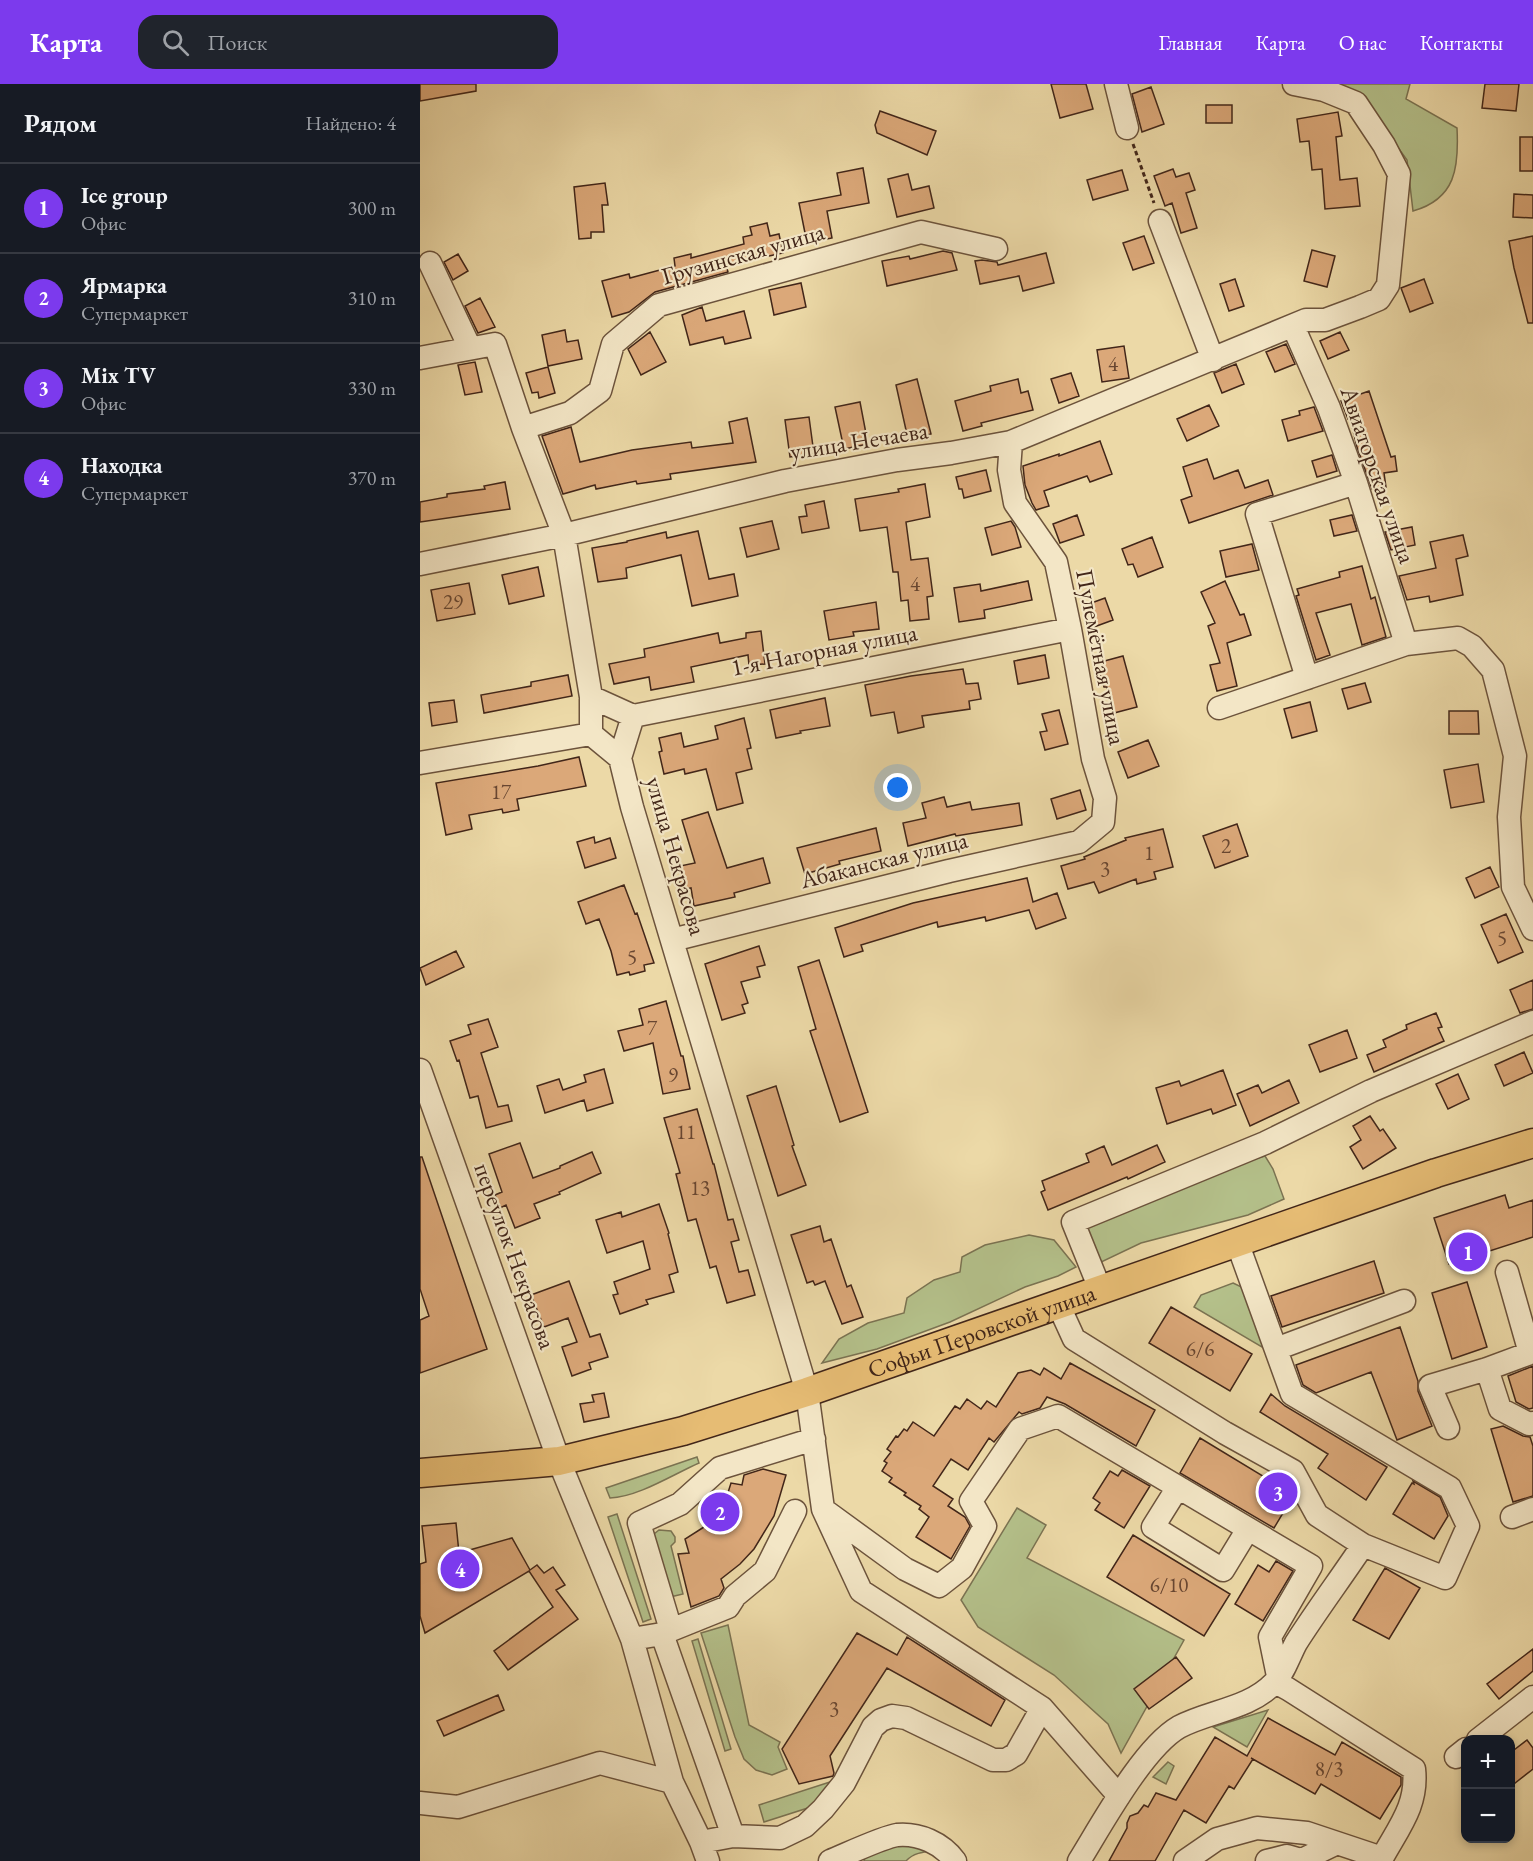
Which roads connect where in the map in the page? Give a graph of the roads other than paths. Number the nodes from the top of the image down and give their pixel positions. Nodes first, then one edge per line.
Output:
1 (1116, 84) edge
2 (1294, 84) edge
3 (1127, 128) road end
4 (1160, 221) road end
5 (996, 249) dead end
6 (430, 263) dead end
7 (1293, 326) junction
8 (470, 348) junction
9 (420, 358) edge
10 (1213, 360) junction
11 (523, 428) junction
12 (1011, 442) junction
13 (1356, 483) junction
14 (564, 535) junction
15 (420, 564) edge
16 (1070, 629) junction
17 (1406, 644) junction
18 (1307, 678) junction
19 (591, 697) junction
20 (1219, 708) dead end
21 (633, 716) junction
22 (591, 734) junction
23 (1524, 754) edge
24 (620, 758) junction
25 (420, 764) edge
26 (1103, 822) joint
27 (1533, 929) edge
28 (672, 940) junction
29 (1533, 1022) edge
30 (420, 1070) edge
31 (1533, 1143) edge
32 (1237, 1242) junction
33 (1507, 1272) dead end
34 (1100, 1289) junction
35 (1404, 1301) dead end
36 (1058, 1304) junction
37 (1276, 1349) junction
38 (1532, 1352) edge
39 (1487, 1369) junction
40 (807, 1392) junction
41 (1533, 1424) edge
42 (1448, 1428) dead end
43 (814, 1439) junction
44 (559, 1461) junction
45 (420, 1473) edge
46 (1178, 1487) junction
47 (823, 1509) junction
48 (795, 1511) dead end
49 (1248, 1529) junction
50 (1363, 1545) junction
51 (667, 1632) junction
52 (632, 1639) junction
53 (1277, 1679) junction
54 (1533, 1697) edge
55 (1042, 1708) junction
56 (1484, 1735) edge
57 (672, 1782) junction
58 (1119, 1796) junction
59 (420, 1803) edge
60 (733, 1836) junction
61 (1337, 1843) junction
62 (704, 1852) edge
63 (1384, 1859) edge
64 (830, 1861) edge
65 (955, 1861) edge
66 (1079, 1861) edge
67 (1185, 1861) edge
68 (1267, 1861) edge
69 (1301, 1861) edge

1 - 3 street
2 - 7 street, улица Нечаева
4 - 10 street
5 - 11 street, Грузинская улица
6 - 8 street
7 - 10 street, улица Нечаева
7 - 13 street, Авиаторская улица
8 - 9 street
8 - 11 street
10 - 12 street, улица Нечаева
11 - 14 street
12 - 14 street, улица Нечаева
12 - 16 street, Пулемётная улица
13 - 17 street, Авиаторская улица
13 - 18 street
14 - 15 street, улица Нечаева
14 - 19 street
16 - 21 street, 1-я Нагорная улица
16 - 26 street, Пулемётная улица
17 - 18 street
17 - 23 street
18 - 20 street
19 - 21 street
19 - 22 street
21 - 24 street
22 - 24 street, улица Некрасова
22 - 25 street
23 - 27 street
24 - 28 street, улица Некрасова
26 - 28 street, Абаканская улица
28 - 40 street, улица Некрасова
29 - 34 street
30 - 44 street, переулок Некрасова
31 - 32 main road, Софьи Перовской улица
32 - 34 main road, Софьи Перовской улица
32 - 37 street
33 - 38 street
34 - 36 main road, Софьи Перовской улица
35 - 37 street
36 - 40 main road, Софьи Перовской улица
36 - 50 street
37 - 50 street
38 - 39 street
39 - 41 street
39 - 42 street
40 - 43 street, улица Некрасова
40 - 44 main road, Софьи Перовской улица
43 - 47 street, улица Некрасова
43 - 51 street
44 - 45 main road, Софьи Перовской улица
44 - 52 street, переулок Некрасова
46 - 47 street
46 - 49 street
46 - 49 street
47 - 55 street, улица Некрасова
48 - 51 street
49 - 53 street
50 - 53 street
51 - 52 street
51 - 60 street
52 - 57 street, переулок Некрасова
53 - 58 street
53 - 63 street
54 - 56 street
55 - 58 street, улица Некрасова
55 - 60 street
57 - 59 street
57 - 62 street, переулок Некрасова
58 - 66 street
60 - 62 street
61 - 63 street
61 - 67 street
61 - 69 street
64 - 65 street
68 - 69 street

